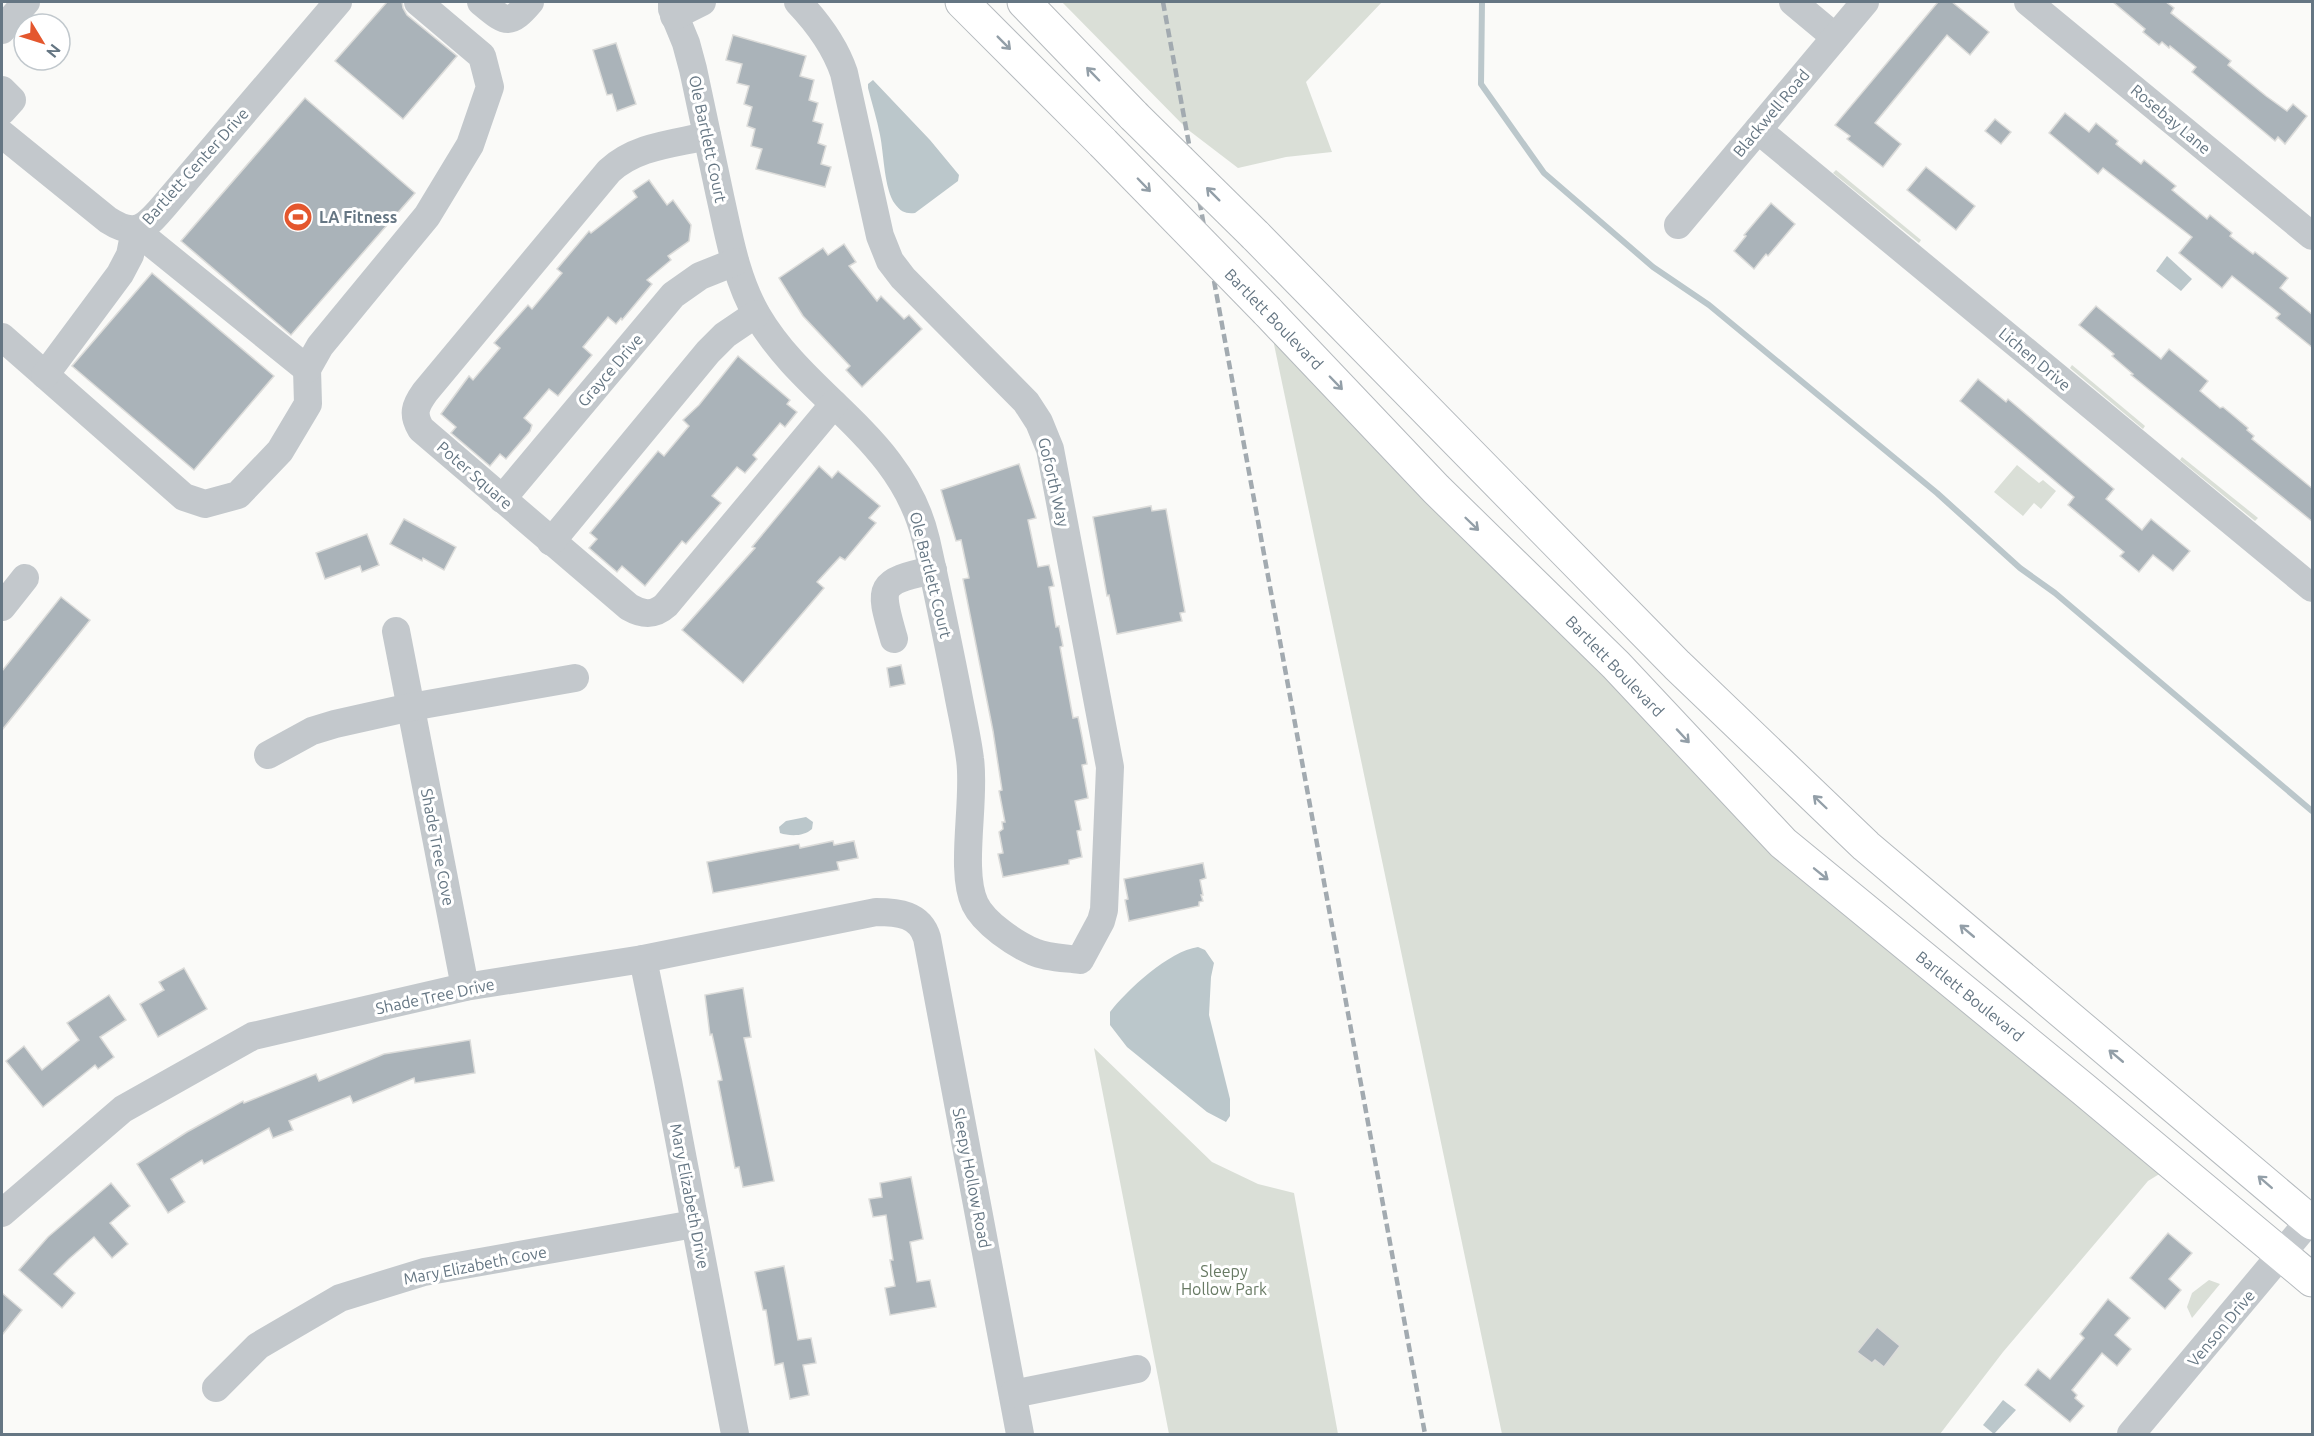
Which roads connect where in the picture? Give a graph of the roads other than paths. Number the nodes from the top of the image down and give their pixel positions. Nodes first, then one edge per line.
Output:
1 (26, 2) edge
2 (338, 2) edge
3 (418, 2) edge
4 (481, 2) edge
5 (530, 2) edge
6 (702, 2) edge
7 (798, 2) edge
8 (962, 2) edge
9 (1024, 2) edge
10 (1793, 2) edge
11 (1865, 2) edge
12 (2028, 2) edge
13 (669, 7) edge
14 (2, 30) edge
15 (1835, 37) junction
16 (2, 90) edge
17 (2, 111) edge
18 (1758, 130) junction
19 (2, 134) edge
20 (707, 136) junction
21 (1678, 225) dead end
22 (135, 230) junction
23 (2313, 236) edge
24 (735, 262) junction
25 (756, 314) junction
26 (2, 337) edge
27 (307, 369) junction
28 (45, 375) junction
29 (834, 404) junction
30 (502, 499) junction
31 (552, 542) junction
32 (933, 570) junction
33 (25, 578) dead end
34 (2313, 588) edge
35 (2, 607) edge
36 (396, 631) dead end
37 (894, 639) dead end
38 (575, 678) dead end
39 (411, 707) junction
40 (268, 755) dead end
41 (920, 922) joint
42 (642, 958) junction
43 (1080, 960) joint
44 (465, 987) junction
45 (2, 1213) edge
46 (2311, 1221) edge
47 (694, 1224) junction
48 (2282, 1254) junction
49 (2313, 1280) edge
50 (1137, 1369) dead end
51 (216, 1388) dead end
52 (1013, 1394) junction
53 (735, 1434) edge
54 (1020, 1434) edge
55 (2131, 1434) edge

1 - 14 street
2 - 22 street, Bartlett Center Drive
3 - 27 street
4 - 5 street
6 - 13 street
7 - 43 street, Goforth Way
8 -> 48 main road, Bartlett Boulevard, bridge
46 -> 9 main road, bridge
10 - 15 street
11 - 15 street, Blackwell Road
12 - 23 street, Rosebay Lane
13 - 20 street, Ole Bartlett Court
15 - 18 street, Blackwell Road
16 - 17 street
18 - 21 street, Blackwell Road
18 - 34 street, Lichen Drive
19 - 22 street, Bartlett Center Drive
20 - 24 street, Ole Bartlett Court
20 - 30 street, Poter Square
22 - 27 street
22 - 28 street
24 - 25 street, Ole Bartlett Court
24 - 30 street, Grayce Drive
25 - 29 street, Ole Bartlett Court
25 - 31 street
26 - 28 street
27 - 28 street
29 - 31 street, Poter Square
29 - 32 street, Ole Bartlett Court
30 - 31 street, Poter Square
32 - 37 street
32 - 43 street, Ole Bartlett Court
33 - 35 street
36 - 39 street, Shade Tree Cove
38 - 39 street
39 - 40 street
39 - 44 street, Shade Tree Cove
41 - 42 street, Shade Tree Drive
41 - 52 street, Sleepy Hollow Road
42 - 44 street, Shade Tree Drive
42 - 47 street, Mary Elizabeth Drive
44 - 45 street, Shade Tree Drive
46 - 48 street, Venson Drive
47 - 51 street, Mary Elizabeth Cove
47 - 53 street, Mary Elizabeth Drive
48 - 49 main road, Bartlett Boulevard
48 - 55 street, Venson Drive
50 - 52 street
52 - 54 street, Sleepy Hollow Road

